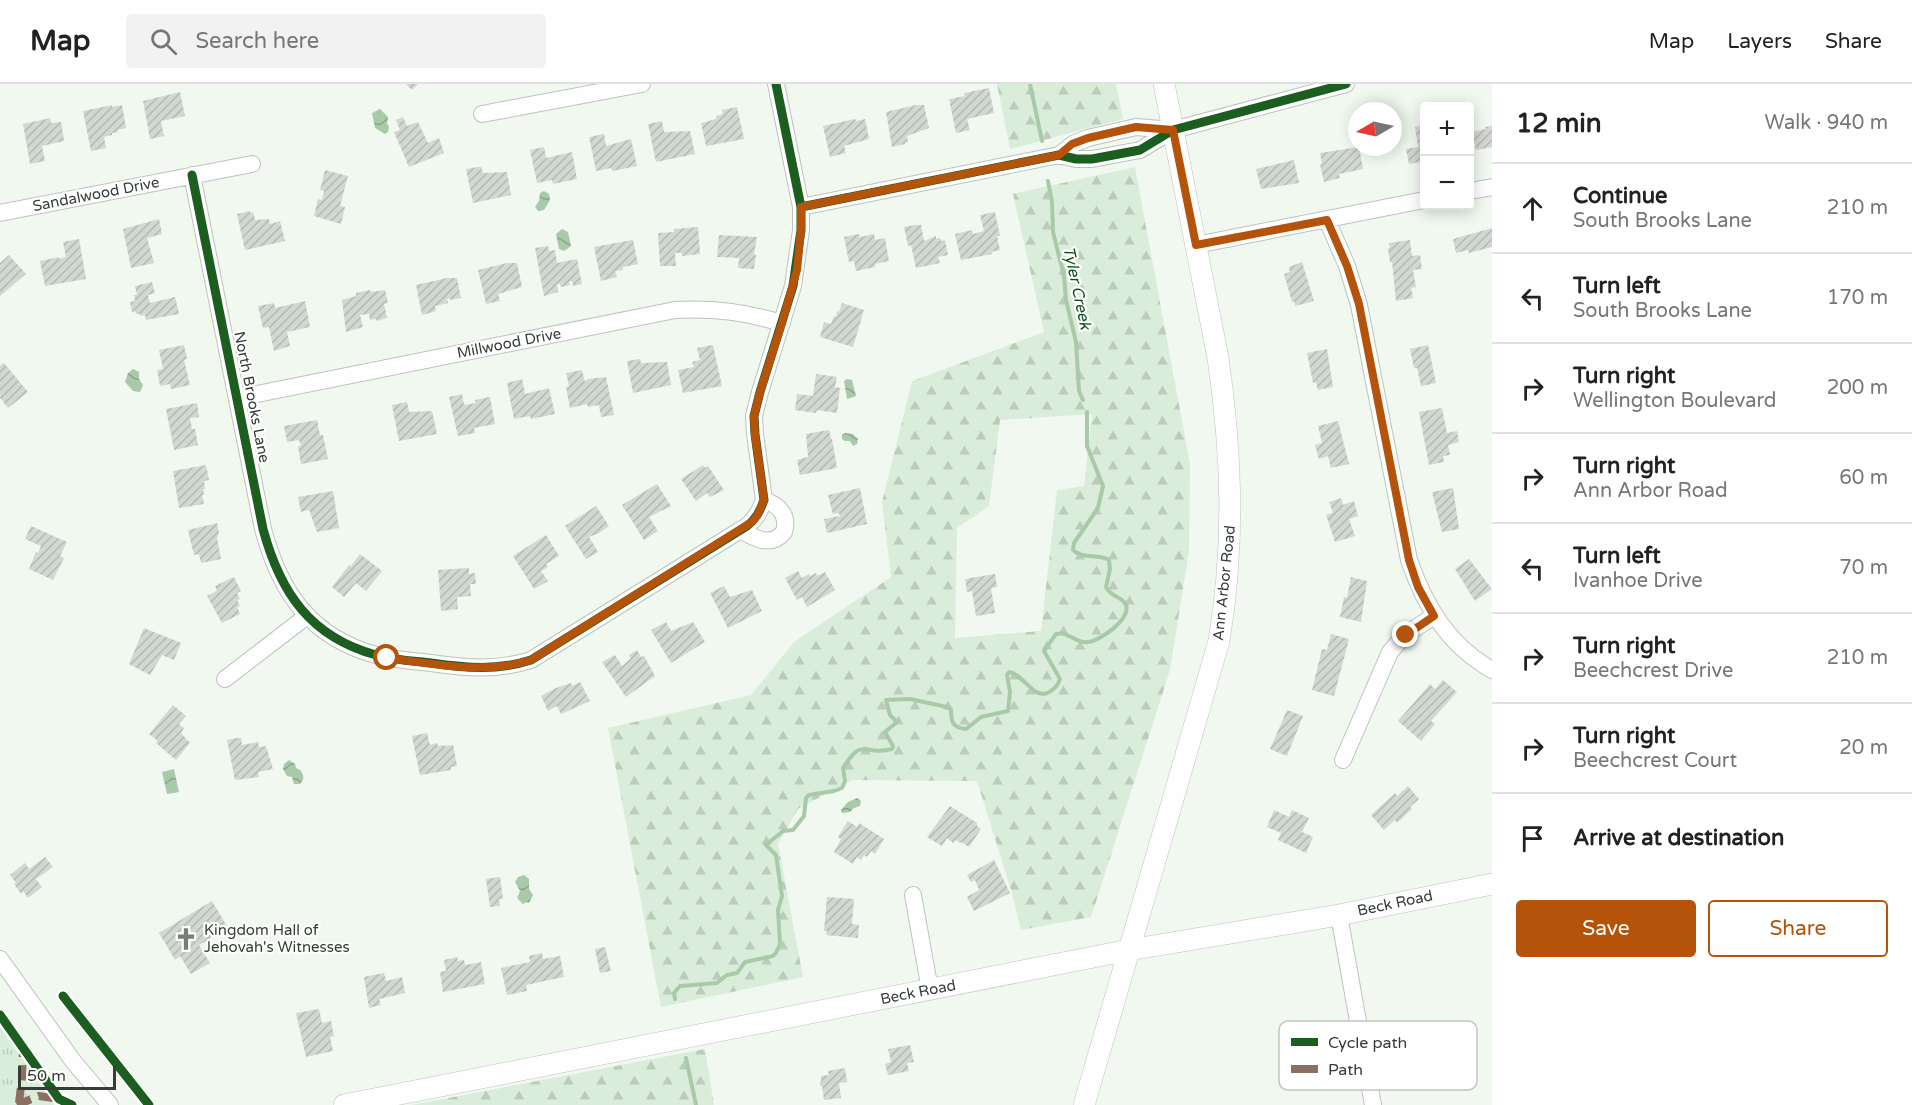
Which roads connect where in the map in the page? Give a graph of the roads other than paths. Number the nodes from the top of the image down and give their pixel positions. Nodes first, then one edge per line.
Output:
1 (642, 84) edge
2 (776, 84) edge
3 (1164, 84) edge
4 (1346, 84) edge
5 (570, 91) edge
6 (482, 114) dead end
7 (1173, 130) junction
8 (252, 164) dead end
9 (192, 174) junction
10 (1492, 187) edge
11 (1474, 190) edge
12 (1420, 201) edge
13 (801, 207) junction
14 (0, 213) edge
15 (1327, 220) junction
16 (1196, 245) junction
17 (782, 323) junction
18 (237, 398) junction
19 (764, 500) junction
20 (740, 530) junction
21 (307, 616) junction
22 (1434, 616) junction
23 (1492, 670) edge
24 (225, 680) dead end
25 (1343, 760) dead end
26 (1492, 884) edge
27 (913, 895) dead end
28 (1339, 915) junction
29 (1129, 950) junction
30 (0, 959) edge
31 (930, 990) junction
32 (1358, 1021) edge
33 (1370, 1090) edge
34 (110, 1105) edge
35 (344, 1105) edge
36 (1083, 1105) edge
37 (1373, 1105) edge

1 - 5 street
2 - 13 street
3 - 7 main road, Ann Arbor Road
4 - 7 street
5 - 6 street
7 - 13 street
7 - 16 main road, Ann Arbor Road
8 - 9 street, Sandalwood Drive
9 - 14 street, Sandalwood Drive
9 - 18 street, North Brooks Lane
10 - 11 street
12 - 15 street
13 - 17 street
15 - 16 street
15 - 22 street
16 - 29 main road, Ann Arbor Road
17 - 18 street, Millwood Drive
17 - 19 street
18 - 21 street, North Brooks Lane
19 - 20 street, North Brooks Lane
19 - 20 street
20 - 21 street, North Brooks Lane
21 - 24 street
22 - 23 street
22 - 25 street
26 - 28 main road, Beck Road
27 - 31 street
28 - 29 main road, Beck Road
28 - 32 street
29 - 31 main road, Beck Road
29 - 36 main road, Ann Arbor Road
30 - 34 street
31 - 35 main road, Beck Road
33 - 37 street

